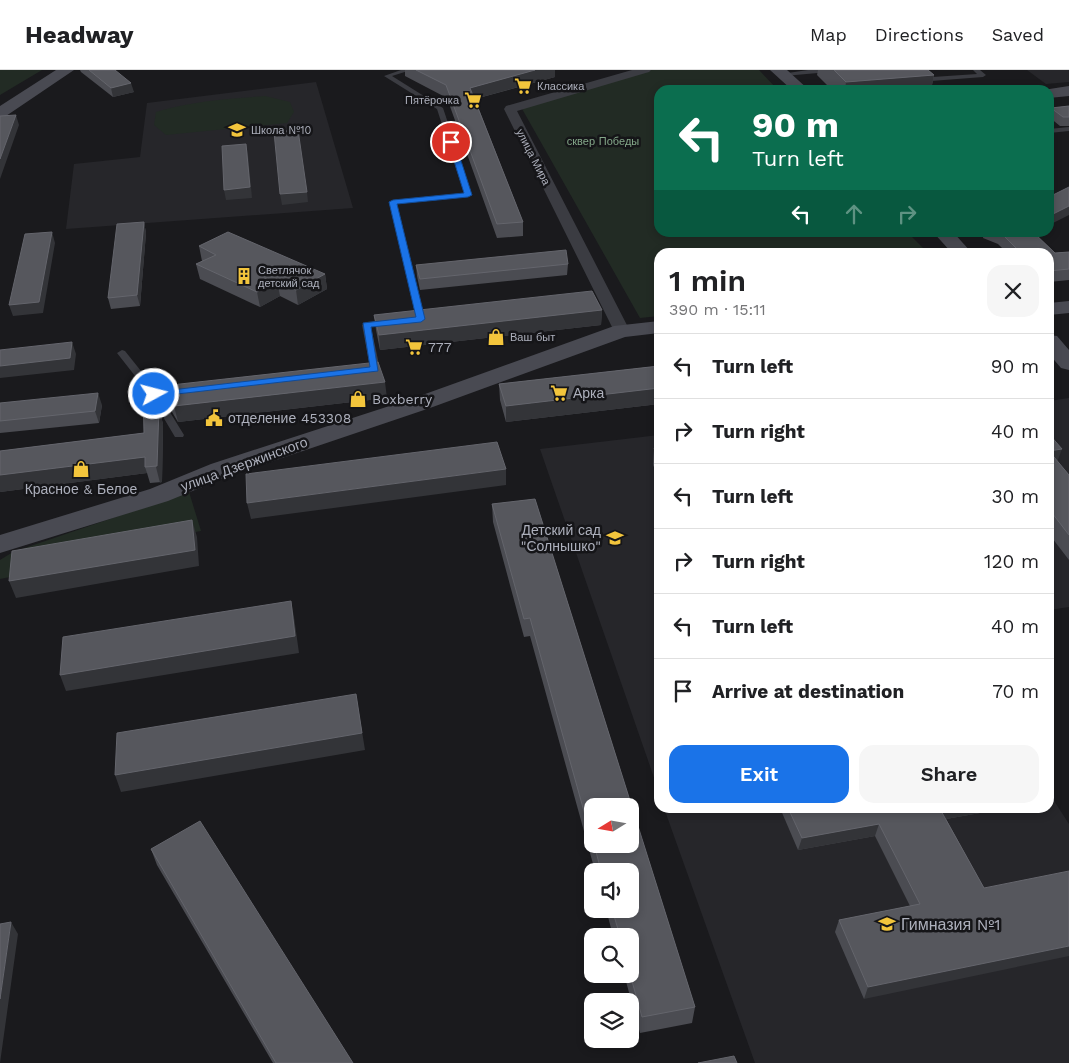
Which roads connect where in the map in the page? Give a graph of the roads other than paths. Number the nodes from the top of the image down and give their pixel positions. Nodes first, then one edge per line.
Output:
1 (66, 70) edge
2 (408, 70) edge
3 (645, 70) edge
4 (829, 70) edge
5 (976, 70) edge
6 (781, 72) edge
7 (906, 81) edge
8 (795, 85) edge
9 (1069, 91) edge
10 (1054, 92) edge
11 (0, 113) edge
12 (1069, 129) edge
13 (1054, 131) edge
14 (947, 237) edge
15 (958, 248) edge
16 (1069, 307) edge
17 (1054, 308) edge
18 (654, 328) edge
19 (622, 331) junction
20 (1054, 346) edge
21 (122, 353) dead end
22 (1069, 362) edge
23 (356, 371) edge
24 (192, 390) edge
25 (154, 394) junction
26 (179, 435) dead end
27 (0, 544) edge

1 - 11 street
2 - 23 lane
3 - 19 street, улица Мира
4 - 6 lane
5 - 7 lane
6 - 8 street
9 - 10 street
12 - 13 lane
14 - 15 street
16 - 17 street
18 - 19 street, улица Дзержинского
19 - 27 street, улица Дзержинского
20 - 22 street
21 - 25 lane
24 - 25 lane
25 - 26 lane

